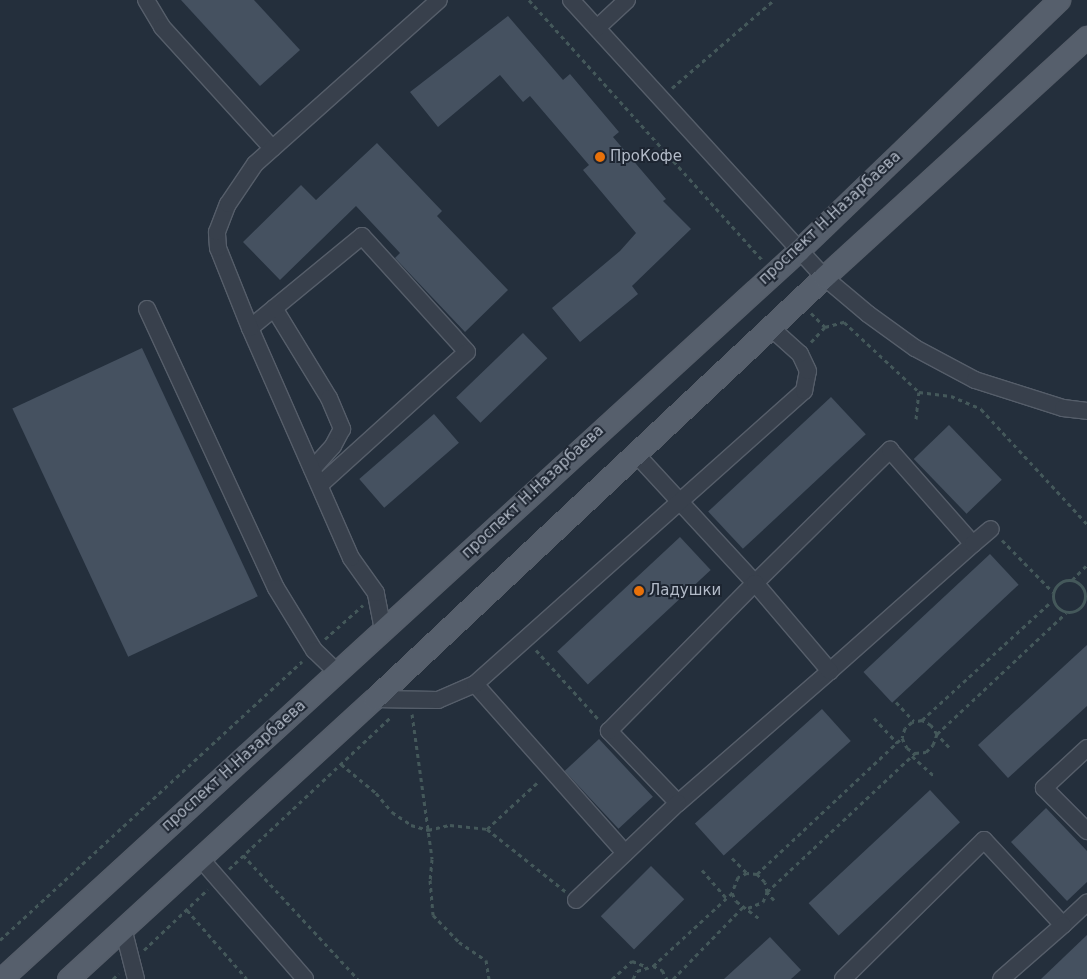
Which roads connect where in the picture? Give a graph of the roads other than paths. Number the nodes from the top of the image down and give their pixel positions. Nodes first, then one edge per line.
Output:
1 (146, 0) edge
2 (439, 0) edge
3 (571, 0) edge
4 (627, 0) edge
5 (1059, 0) edge
6 (596, 28) junction
7 (1087, 37) edge
8 (272, 148) junction
9 (799, 250) junction
10 (824, 276) junction
11 (274, 308) junction
12 (147, 309) dead end
13 (770, 327) junction
14 (250, 328) junction
15 (1087, 411) edge
16 (635, 453) junction
17 (312, 469) junction
18 (320, 485) junction
19 (680, 501) junction
20 (992, 529) road end
21 (973, 544) junction
22 (755, 583) junction
23 (382, 630) junction
24 (830, 671) junction
25 (337, 672) junction
26 (475, 684) junction
27 (374, 699) junction
28 (1087, 748) edge
29 (678, 804) junction
30 (1087, 831) edge
31 (626, 853) junction
32 (200, 858) junction
33 (576, 900) road end
34 (1087, 903) edge
35 (1063, 925) junction
36 (123, 928) junction
37 (846, 978) edge
38 (1, 979) edge
39 (68, 979) edge
40 (136, 979) edge
41 (305, 979) edge
42 (1001, 979) edge

1 - 8 street
2 - 8 street
3 - 6 street
4 - 6 street
5 - 9 main road, проспект Н.Назарбаева
6 - 9 street
7 - 10 main road
8 - 14 street
9 - 10 street
9 - 23 main road, проспект Н.Назарбаева
10 - 13 main road
10 - 15 street
11 - 14 street
11 - 17 street
11 - 18 street
12 - 25 street
13 - 16 main road
13 - 19 street
14 - 17 street
16 - 19 street
16 - 27 main road
17 - 18 street
18 - 23 street
19 - 22 street
19 - 26 street
20 - 21 street
21 - 22 street
21 - 24 street
22 - 24 street
22 - 29 street
23 - 25 main road, проспект Н.Назарбаева
24 - 29 street
25 - 38 main road, проспект Н.Назарбаева
26 - 27 street
26 - 31 street
27 - 32 main road
28 - 30 street
29 - 31 street
31 - 33 street
32 - 36 main road
32 - 41 street
34 - 35 street
35 - 37 street
35 - 42 street
36 - 39 main road
36 - 40 street

